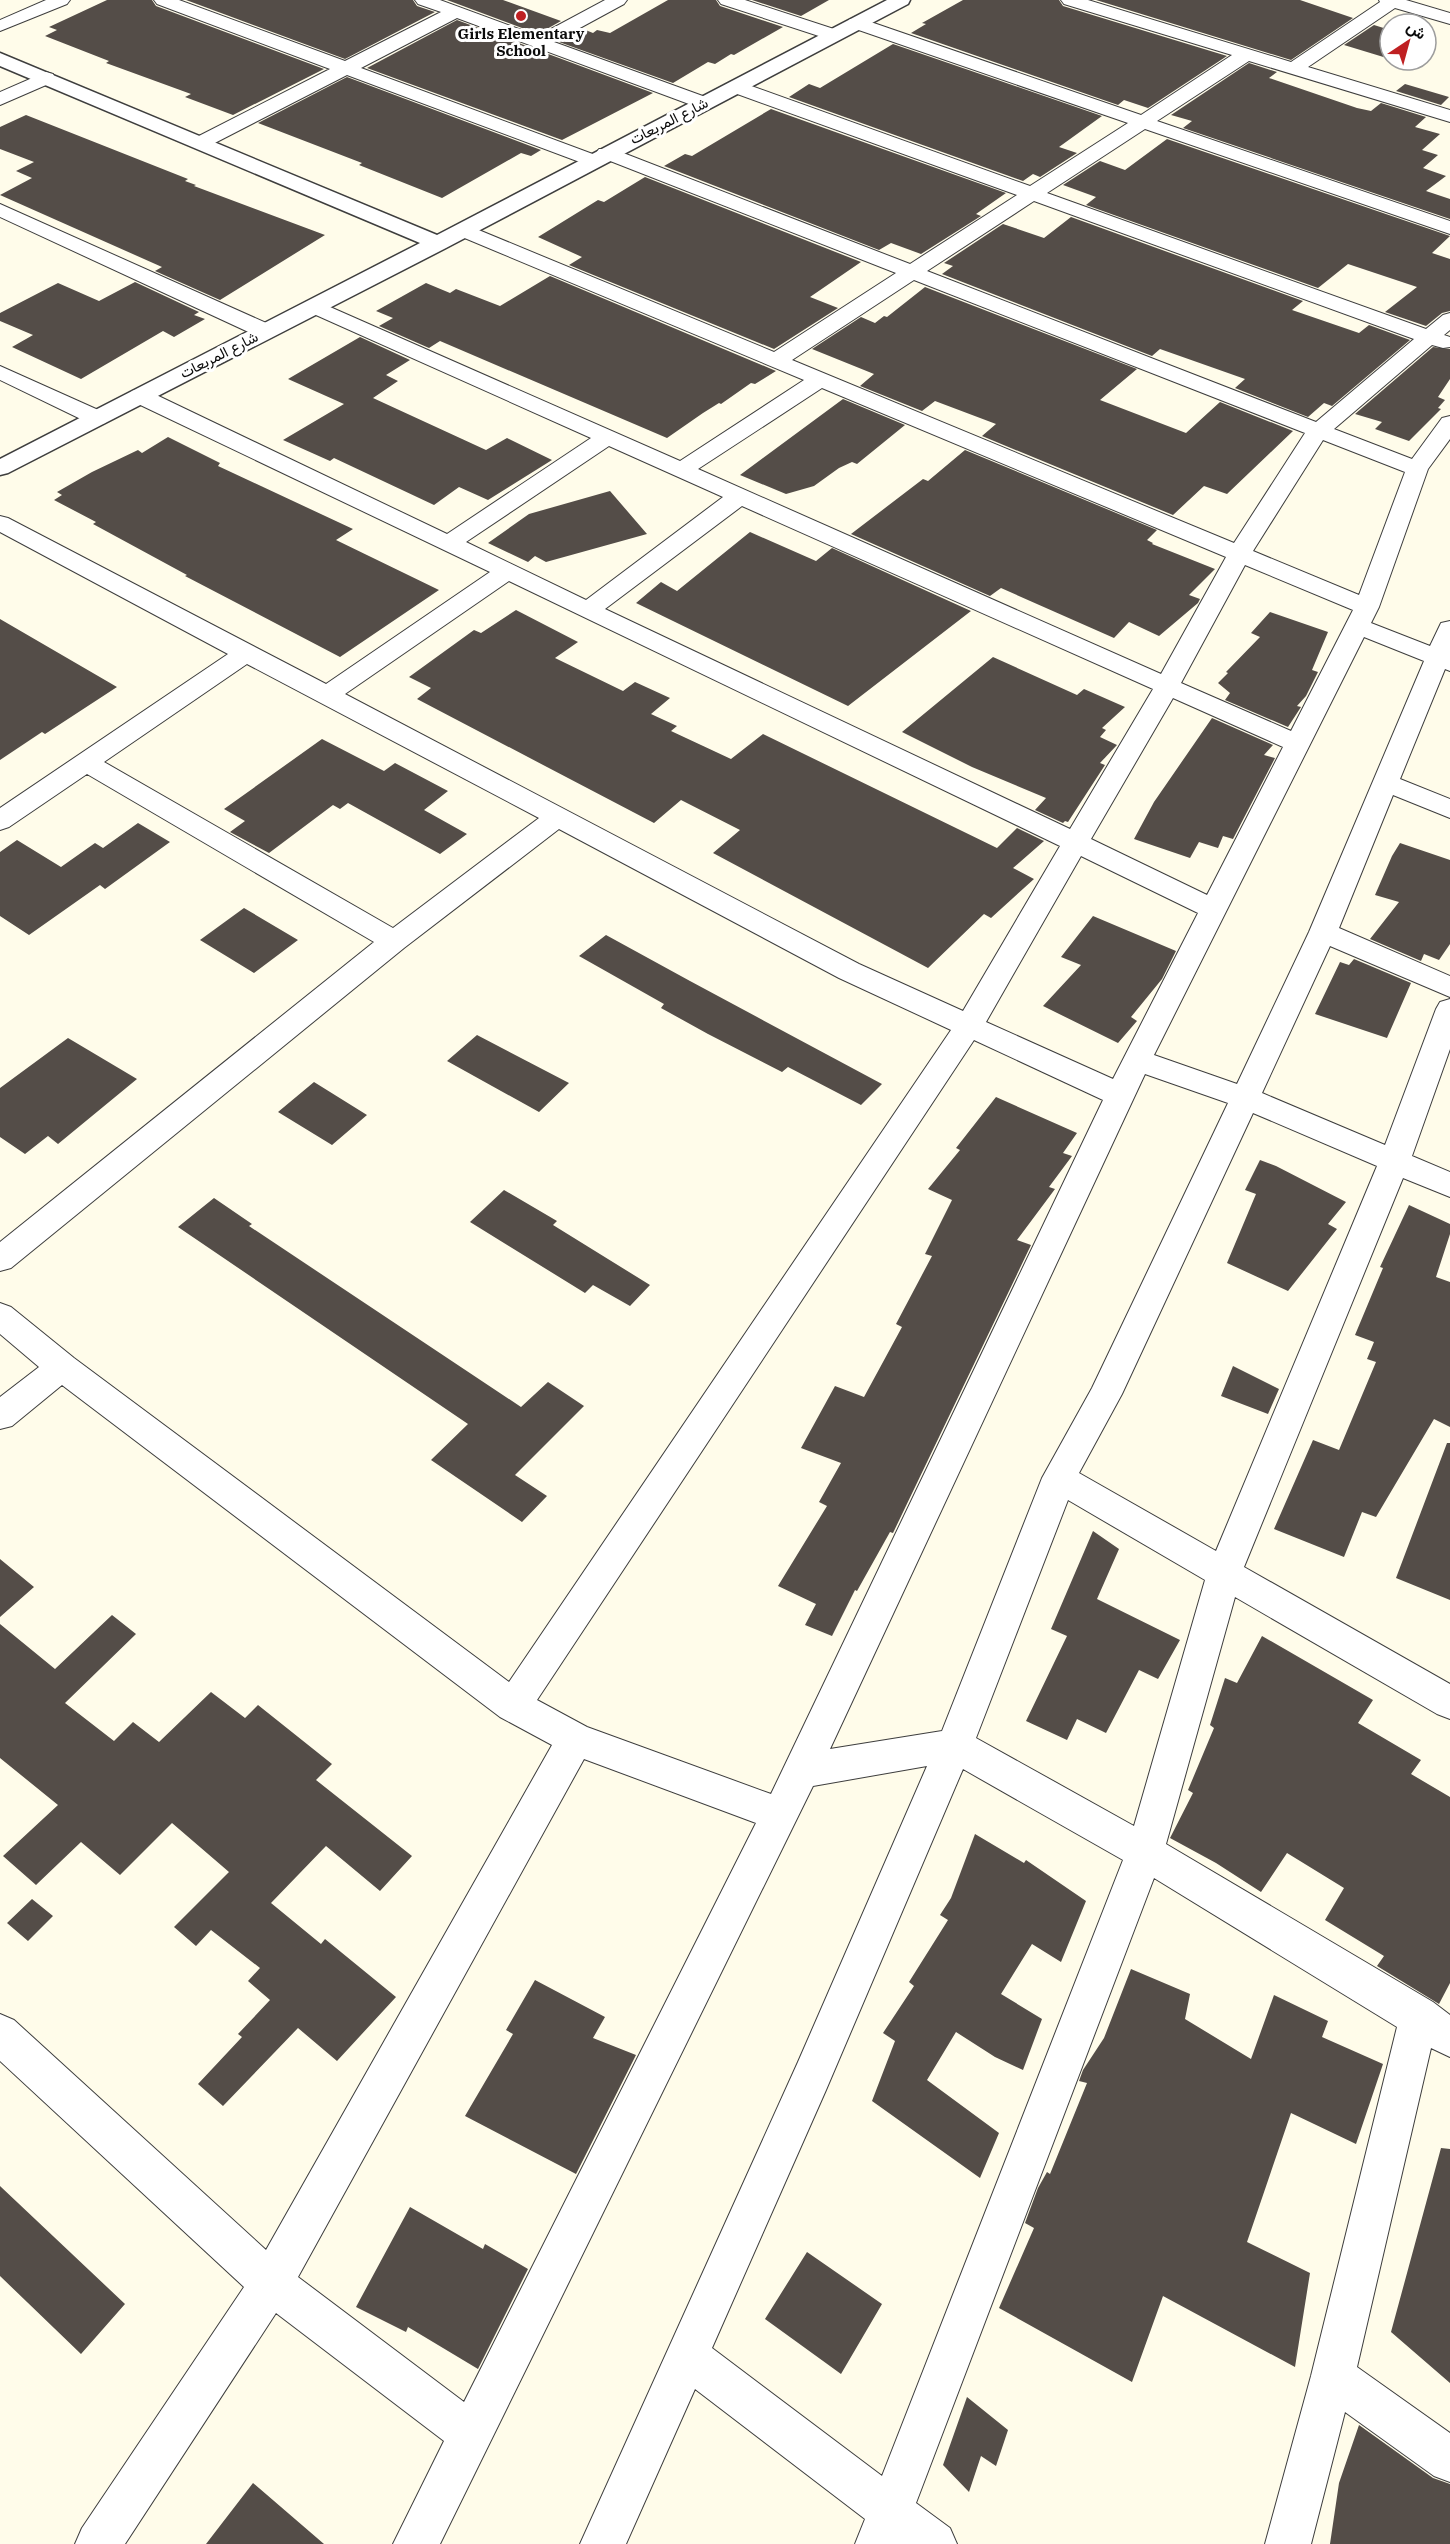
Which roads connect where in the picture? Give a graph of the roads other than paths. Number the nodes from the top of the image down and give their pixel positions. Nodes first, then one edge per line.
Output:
1 (61, 0) edge
2 (164, 0) edge
3 (424, 0) edge
4 (618, 0) edge
5 (727, 0) edge
6 (901, 0) edge
7 (1070, 0) edge
8 (1392, 1) edge
9 (455, 12) junction
10 (1450, 19) edge
11 (856, 23) junction
12 (0, 26) edge
13 (834, 35) junction
14 (540, 42) junction
15 (1247, 54) junction
16 (0, 58) edge
17 (348, 67) junction
18 (1294, 68) junction
19 (46, 78) junction
20 (736, 87) junction
21 (0, 99) edge
22 (704, 103) junction
23 (1450, 116) edge
24 (1143, 121) junction
25 (200, 143) junction
26 (599, 157) junction
27 (1031, 194) junction
28 (0, 210) edge
29 (1450, 228) edge
30 (462, 230) junction
31 (438, 243) junction
32 (910, 273) junction
33 (314, 307) junction
34 (1450, 319) edge
35 (265, 332) junction
36 (1439, 341) edge
37 (775, 361) junction
38 (0, 372) edge
39 (820, 380) junction
40 (140, 396) junction
41 (97, 418) junction
42 (1450, 423) edge
43 (1318, 431) junction
44 (608, 437) junction
45 (0, 468) edge
46 (1417, 469) junction
47 (681, 470) junction
48 (740, 496) junction
49 (0, 522) edge
50 (449, 543) junction
51 (1240, 553) junction
52 (508, 571) junction
53 (588, 610) junction
54 (1362, 617) junction
55 (1446, 650) edge
56 (246, 652) junction
57 (1167, 686) junction
58 (327, 695) junction
59 (1296, 743) junction
60 (85, 762) junction
61 (1387, 783) junction
62 (1450, 809) edge
63 (558, 817) junction
64 (0, 821) edge
65 (1076, 843) junction
66 (1212, 908) junction
67 (1323, 932) junction
68 (394, 941) junction
69 (1450, 987) edge
70 (1450, 1009) edge
71 (969, 1026) junction
72 (1137, 1060) junction
73 (1120, 1095) junction
74 (1246, 1098) junction
75 (1395, 1160) junction
76 (1450, 1185) edge
77 (0, 1259) edge
78 (0, 1316) edge
79 (62, 1367) junction
80 (0, 1416) edge
81 (1059, 1478) junction
82 (1224, 1574) junction
83 (1450, 1703) edge
84 (513, 1706) junction
85 (575, 1740) junction
86 (955, 1745) junction
87 (801, 1771) junction
88 (780, 1815) junction
89 (1145, 1852) junction
90 (1435, 2026) edge
91 (0, 2034) edge
92 (271, 2283) junction
93 (687, 2356) junction
94 (1333, 2376) junction
95 (470, 2434) junction
96 (1450, 2460) edge
97 (885, 2527) edge
98 (98, 2544) edge
99 (417, 2544) edge
100 (603, 2544) edge
101 (934, 2544) edge
102 (1288, 2544) edge

1 - 12 street
2 - 17 street
3 - 9 street
4 - 14 street
5 - 13 street
6 - 11 street, شارع المربعات
7 - 15 street
8 - 10 street
8 - 18 street
9 - 14 street
9 - 17 street
11 - 13 street, شارع المربعات
11 - 24 street
13 - 20 street, شارع المربعات
14 - 22 street
15 - 18 street
15 - 24 street
16 - 19 street
17 - 25 street
17 - 26 street
18 - 23 street
19 - 21 street
19 - 25 street
20 - 22 street, شارع المربعات
20 - 27 street
22 - 26 street, شارع المربعات
24 - 27 street
24 - 29 street
25 - 31 street
26 - 30 street, شارع المربعات
26 - 32 street
27 - 32 street
27 - 36 street
28 - 35 street
30 - 31 street, شارع المربعات
30 - 37 street
31 - 33 street, شارع المربعات
32 - 37 street
32 - 43 street
33 - 35 street, شارع المربعات
33 - 44 street
34 - 36 street
35 - 40 street, شارع المربعات
36 - 43 street
37 - 39 street
38 - 41 street
39 - 47 street
39 - 51 street
40 - 41 street, شارع المربعات
40 - 50 street
41 - 45 street, شارع المربعات
42 - 46 street
43 - 46 street
43 - 51 street
44 - 47 street
44 - 50 street
46 - 54 street
47 - 48 street
48 - 53 street
48 - 57 street
49 - 56 street
50 - 52 street
51 - 54 street
51 - 57 street
52 - 53 street
52 - 58 street
53 - 65 street
54 - 55 street
54 - 59 street
55 - 61 street
56 - 58 street
56 - 60 street
57 - 59 street
57 - 65 street
58 - 63 street
59 - 66 street
60 - 64 street
60 - 68 street
61 - 62 street
61 - 67 street
63 - 68 street
63 - 71 street
65 - 66 street
65 - 71 street
66 - 72 street
67 - 69 street
67 - 74 street
68 - 77 street
70 - 75 street
71 - 73 street
71 - 84 street
72 - 73 street
72 - 74 street
73 - 87 street
74 - 75 street
74 - 81 street
75 - 76 street
75 - 82 street
78 - 79 street
79 - 80 street
79 - 84 street
81 - 82 street
81 - 86 street
82 - 83 street
82 - 89 street
84 - 85 street
85 - 88 street
85 - 92 street
86 - 87 street
86 - 89 street
86 - 93 street
87 - 88 street
88 - 95 street
89 - 90 street
89 - 97 street
90 - 94 street
91 - 92 street
92 - 95 street
92 - 98 street
93 - 97 street
93 - 100 street
94 - 96 street
94 - 102 street
95 - 99 street
97 - 101 street

